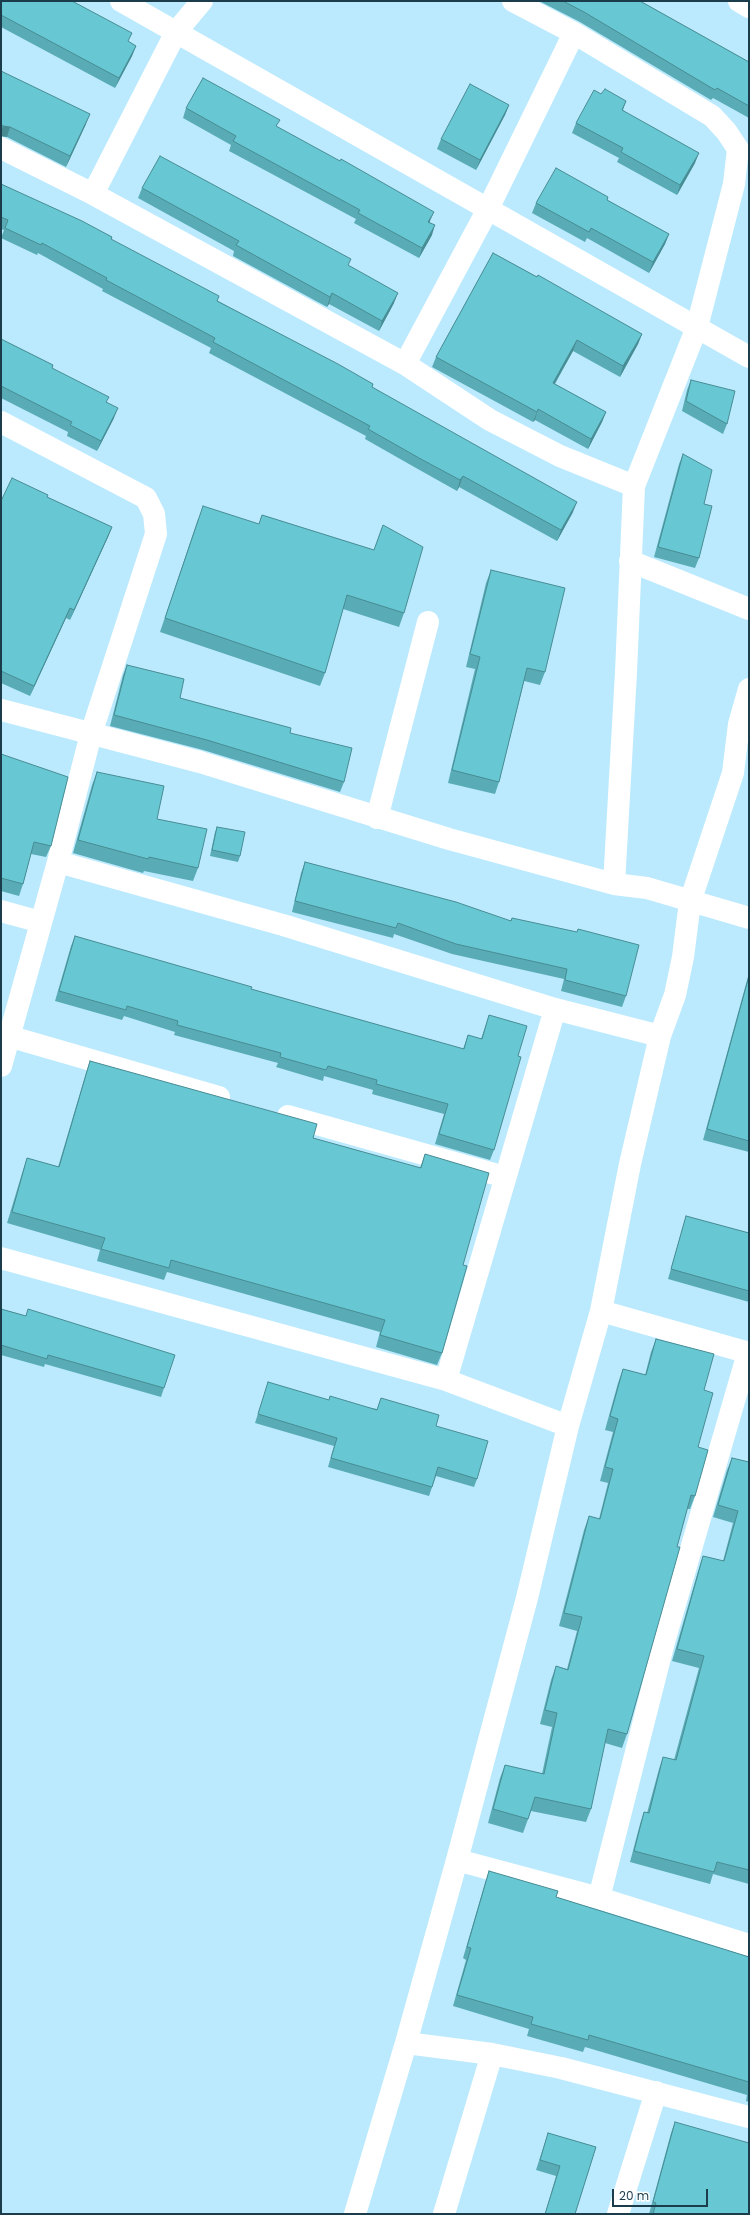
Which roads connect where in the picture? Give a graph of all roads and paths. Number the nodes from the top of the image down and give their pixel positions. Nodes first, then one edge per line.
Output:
1 (121, 1) edge
2 (202, 1) edge
3 (513, 1) edge
4 (739, 1) edge
5 (749, 6) edge
6 (176, 32) junction
7 (574, 33) junction
8 (1, 148) edge
9 (93, 194) junction
10 (488, 209) junction
11 (697, 328) junction
12 (749, 357) edge
13 (405, 364) junction
14 (1, 422) edge
15 (634, 486) junction
16 (630, 562) junction
17 (749, 609) edge
18 (428, 622) dead end
19 (749, 689) edge
20 (1, 710) edge
21 (91, 734) junction
22 (377, 818) junction
23 (58, 862) junction
24 (614, 884) junction
25 (690, 902) junction
26 (1, 911) edge
27 (749, 918) edge
28 (41, 922) junction
29 (555, 1009) junction
30 (8, 1036) junction
31 (660, 1036) junction
32 (1, 1066) edge
33 (242, 1104) edge
34 (272, 1112) edge
35 (505, 1177) junction
36 (1, 1258) edge
37 (601, 1311) junction
38 (749, 1353) edge
39 (446, 1380) junction
40 (568, 1426) junction
41 (457, 1860) junction
42 (599, 1898) junction
43 (749, 1945) edge
44 (406, 2043) junction
45 (492, 2054) junction
46 (656, 2092) junction
47 (749, 2117) edge
48 (355, 2214) edge
49 (444, 2214) edge
50 (618, 2214) edge

1 - 6 street
2 - 6 street
3 - 7 street
4 - 5 street
6 - 9 street
6 - 10 street
7 - 10 street
7 - 11 street
8 - 9 street
9 - 13 street
10 - 11 street
10 - 13 street
11 - 12 street
11 - 15 street
13 - 15 street
14 - 21 street
15 - 16 street
16 - 17 street
16 - 24 street
18 - 22 street
19 - 25 street
20 - 21 street
21 - 22 street
21 - 23 street
22 - 24 street
23 - 28 street
23 - 29 street
24 - 25 street
25 - 27 street
25 - 31 street
26 - 28 street
28 - 30 street
29 - 31 street
29 - 35 street
30 - 32 street
30 - 33 street
31 - 37 street
34 - 35 street
35 - 39 street
36 - 39 street
37 - 38 street
37 - 40 street
38 - 42 street
39 - 40 street
40 - 41 street
41 - 42 street
41 - 44 street
42 - 43 street
44 - 45 street
44 - 48 street
45 - 46 street
45 - 49 street
46 - 47 street
46 - 50 street

